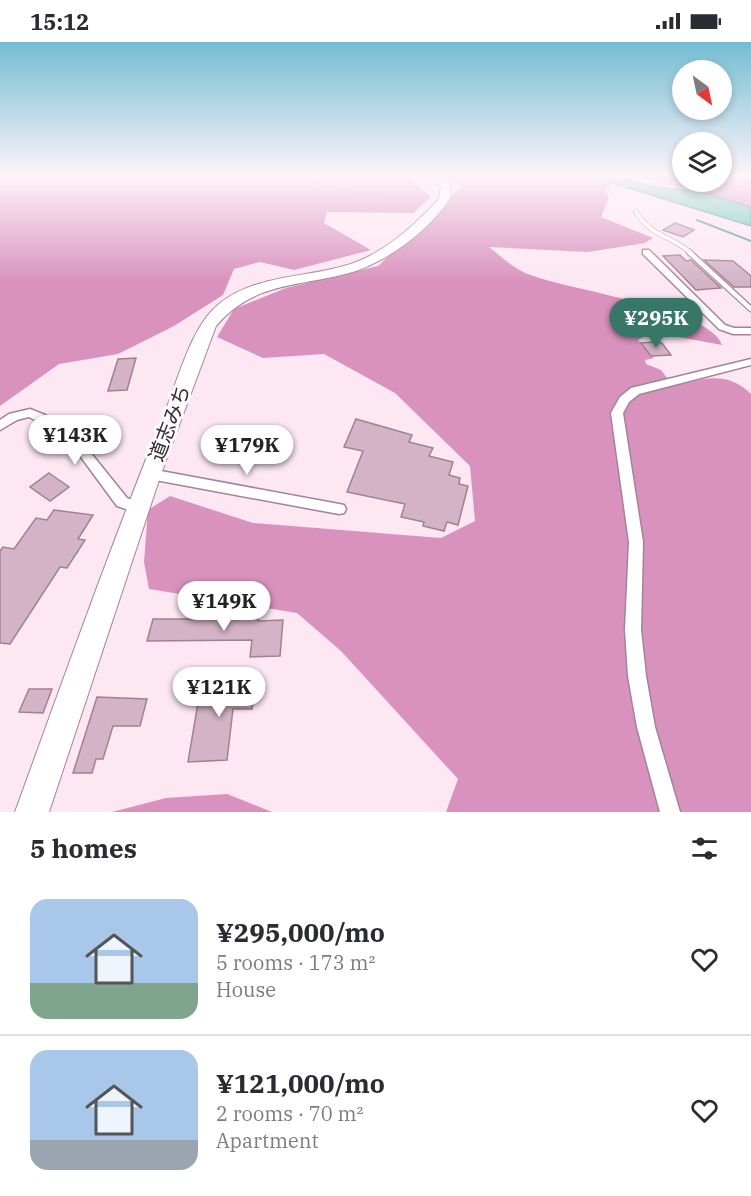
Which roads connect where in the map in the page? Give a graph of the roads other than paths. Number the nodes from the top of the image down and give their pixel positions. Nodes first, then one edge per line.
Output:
1 (431, 212) edge
2 (636, 212) dead end
3 (646, 252) dead end
4 (751, 309) edge
5 (751, 331) edge
6 (751, 363) edge
7 (0, 426) edge
8 (150, 474) junction
9 (138, 508) junction
10 (339, 509) dead end
11 (32, 812) edge
12 (670, 812) edge

1 - 8 highway, 道志みち
2 - 4 lane
3 - 5 street
6 - 12 street
7 - 9 street
8 - 9 highway, 道志みち
8 - 10 street
9 - 11 highway, 道志みち

